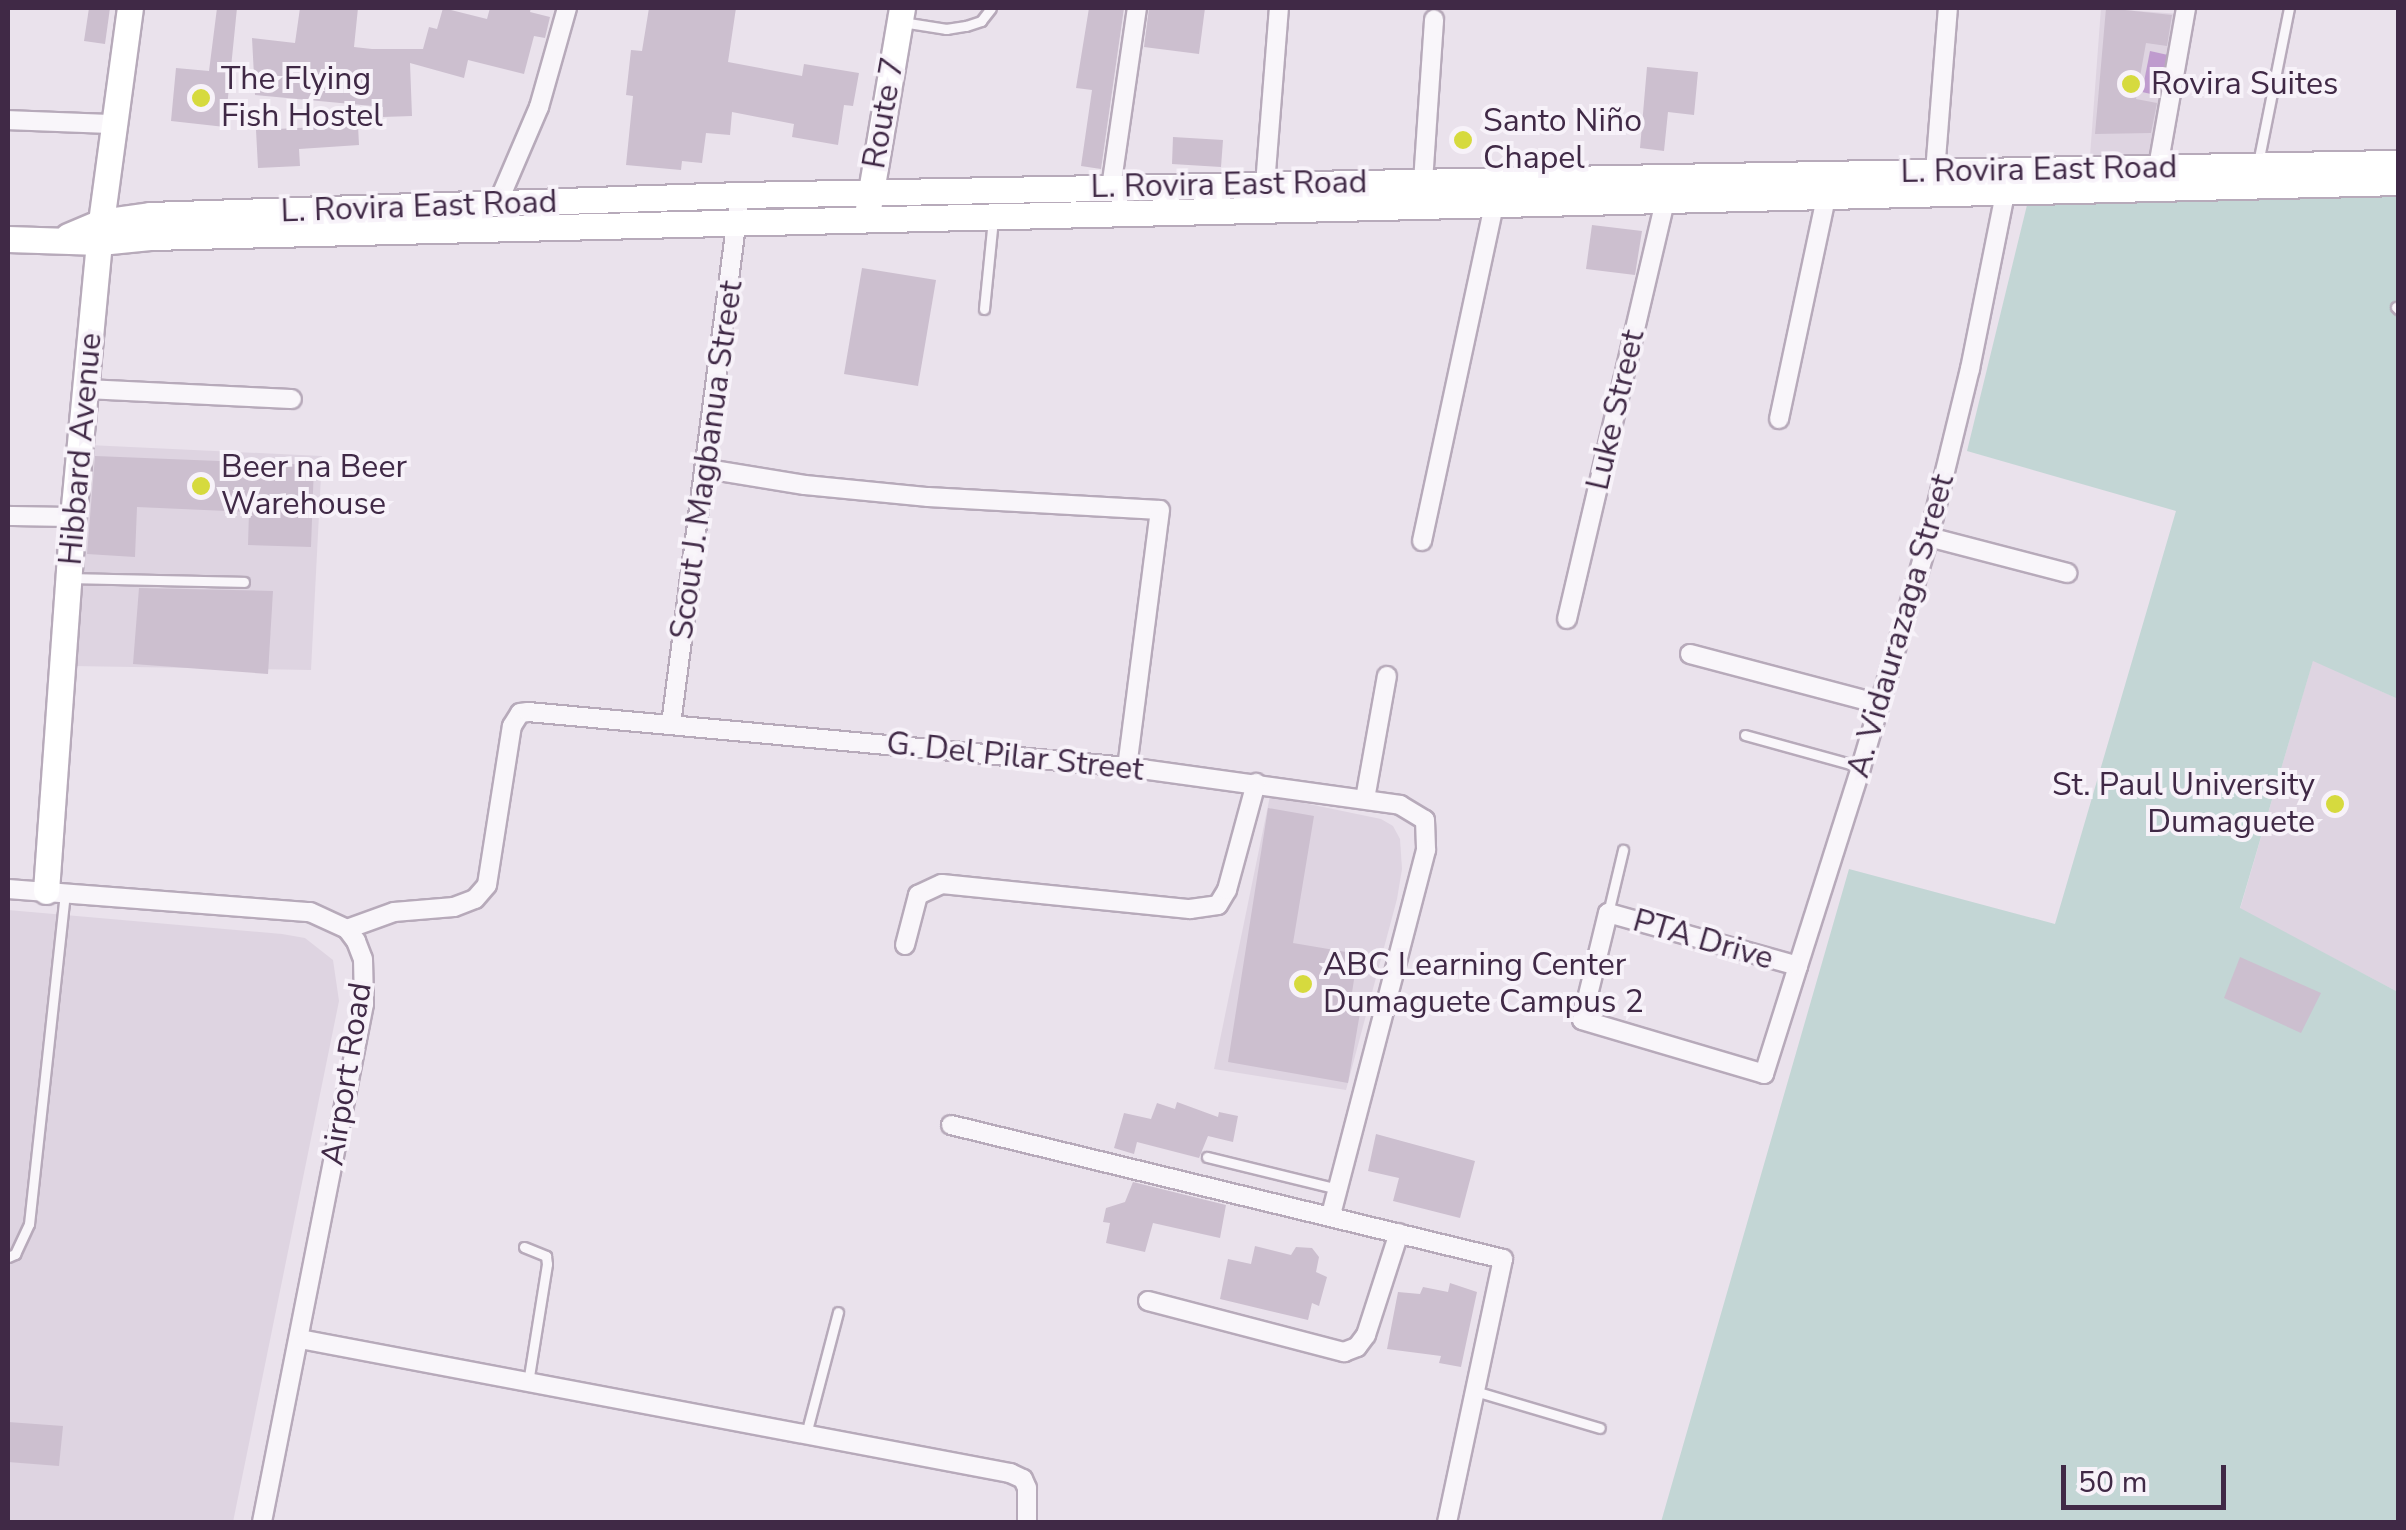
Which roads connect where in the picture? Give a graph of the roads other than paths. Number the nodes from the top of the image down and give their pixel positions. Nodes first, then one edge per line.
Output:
1 (130, 8) edge
2 (566, 8) edge
3 (991, 8) edge
4 (1137, 8) edge
5 (1279, 8) edge
6 (1948, 8) edge
7 (2186, 8) edge
8 (2289, 8) edge
9 (901, 15) edge
10 (1434, 19) dead end
11 (8, 120) edge
12 (114, 124) junction
13 (2398, 163) edge
14 (2257, 166) junction
15 (2158, 168) junction
16 (1935, 172) junction
17 (2007, 181) junction
18 (1423, 182) junction
19 (2398, 182) edge
20 (1265, 185) junction
21 (1735, 187) junction
22 (1111, 188) junction
23 (870, 193) junction
24 (1458, 193) junction
25 (740, 195) junction
26 (1826, 198) junction
27 (1196, 199) junction
28 (1666, 201) junction
29 (1494, 204) junction
30 (497, 205) junction
31 (993, 216) junction
32 (417, 218) junction
33 (867, 219) junction
34 (737, 222) junction
35 (100, 232) junction
36 (8, 239) edge
37 (984, 309) dead end
38 (86, 389) junction
39 (292, 399) dead end
40 (1779, 419) dead end
41 (706, 469) junction
42 (8, 516) edge
43 (73, 517) junction
44 (1929, 537) junction
45 (1422, 541) dead end
46 (2067, 574) dead end
47 (69, 578) junction
48 (244, 582) dead end
49 (1567, 620) dead end
50 (1690, 654) dead end
51 (1386, 676) dead end
52 (1879, 704) junction
53 (671, 724) junction
54 (1744, 734) dead end
55 (1127, 767) junction
56 (1861, 767) junction
57 (1256, 783) junction
58 (1365, 799) junction
59 (1623, 850) dead end
60 (8, 890) edge
61 (56, 892) junction
62 (1608, 913) junction
63 (347, 929) junction
64 (905, 945) dead end
65 (1798, 966) junction
66 (951, 1125) dead end
67 (1207, 1157) dead end
68 (1338, 1190) junction
69 (1331, 1216) junction
70 (1398, 1234) junction
71 (524, 1247) dead end
72 (8, 1257) edge
73 (1148, 1301) dead end
74 (838, 1312) dead end
75 (300, 1339) junction
76 (528, 1382) junction
77 (1475, 1390) junction
78 (1600, 1428) dead end
79 (806, 1434) junction
80 (262, 1522) edge
81 (1026, 1522) edge
82 (1447, 1522) edge

1 - 12 main road, Hibbard Avenue
2 - 30 street
3 - 9 lane
4 - 22 street
5 - 20 street
6 - 16 street
7 - 15 street
8 - 14 lane
9 - 23 main road, Route 7
10 - 18 street
11 - 12 street
12 - 35 main road, Hibbard Avenue
13 - 14 main road, L. Rovira East Road
14 - 15 main road, L. Rovira East Road
15 - 17 main road, L. Rovira East Road
16 - 17 main road, L. Rovira East Road
16 - 21 main road, L. Rovira East Road
17 - 19 main road, L. Rovira East Road
17 - 26 main road, L. Rovira East Road
17 - 44 street, A. Vidaurazaga Street
18 - 20 main road, L. Rovira East Road
18 - 24 main road, L. Rovira East Road
20 - 27 main road, L. Rovira East Road
21 - 24 main road, L. Rovira East Road
21 - 26 main road, L. Rovira East Road
21 - 28 main road, L. Rovira East Road
22 - 23 main road, L. Rovira East Road
22 - 27 main road, L. Rovira East Road
23 - 25 main road, L. Rovira East Road
23 - 33 main road, Route 7
24 - 27 main road, L. Rovira East Road
24 - 29 main road, L. Rovira East Road
25 - 30 main road, L. Rovira East Road
25 - 34 street, Scout J. Magbanua Street
26 - 40 street
27 - 31 main road, L. Rovira East Road
28 - 29 main road, L. Rovira East Road
28 - 49 street, Luke Street
29 - 45 street
30 - 32 main road, L. Rovira East Road
31 - 33 main road, L. Rovira East Road
31 - 37 lane
32 - 34 main road, L. Rovira East Road
32 - 35 main road, L. Rovira East Road
33 - 34 main road, L. Rovira East Road
34 - 41 street, Scout J. Magbanua Street
35 - 36 main road, L. Rovira East Road
35 - 38 main road, Hibbard Avenue
38 - 39 street
38 - 43 main road, Hibbard Avenue
41 - 53 street, Scout J. Magbanua Street
41 - 55 street
42 - 43 street
43 - 47 main road, Hibbard Avenue
44 - 46 street
44 - 52 street, A. Vidaurazaga Street
47 - 48 lane
47 - 61 main road, Hibbard Avenue
50 - 52 street
51 - 58 street
52 - 56 street, A. Vidaurazaga Street
53 - 55 street, G. Del Pilar Street
53 - 63 street, G. Del Pilar Street
54 - 56 lane
55 - 57 street, G. Del Pilar Street
56 - 65 street, A. Vidaurazaga Street
57 - 58 street, G. Del Pilar Street
57 - 64 street
58 - 68 street, G. Del Pilar Street
59 - 62 lane
60 - 61 street
61 - 63 street
61 - 72 lane
62 - 65 street, PTA Drive
62 - 65 street, A. Vidaurazaga Street
63 - 75 street, Airport Road
66 - 69 street
67 - 68 lane
68 - 69 street, G. Del Pilar Street
69 - 70 street
70 - 73 street
70 - 77 street
71 - 76 lane
74 - 79 lane
75 - 76 street
75 - 80 street, Airport Road
76 - 79 street
77 - 78 lane
77 - 82 street
79 - 81 street

